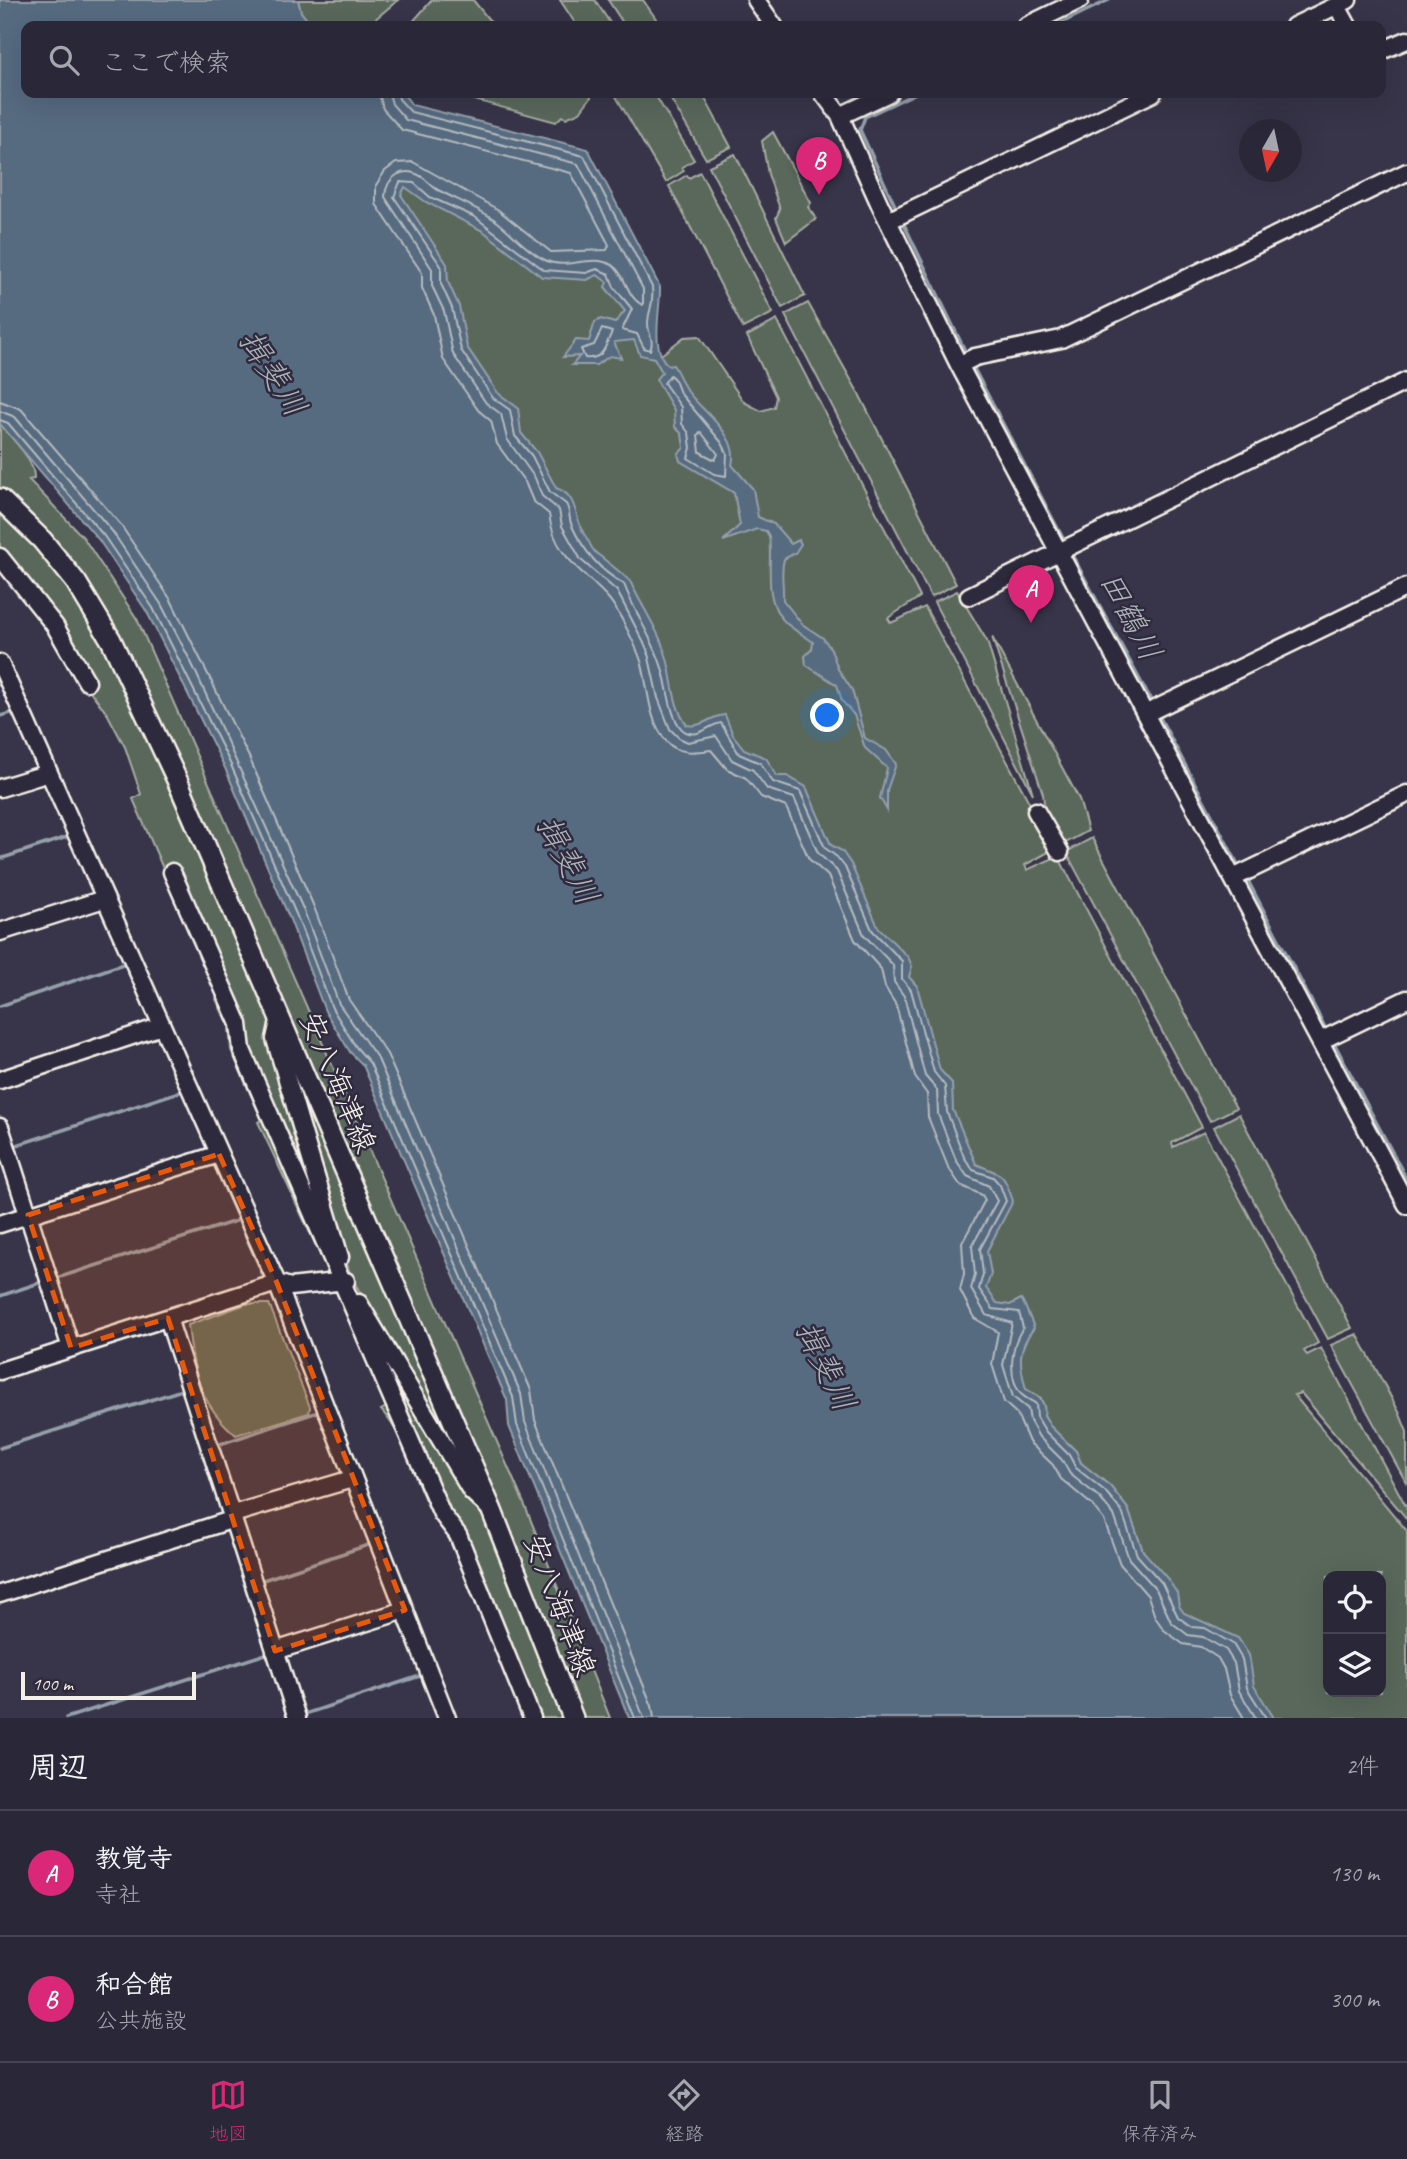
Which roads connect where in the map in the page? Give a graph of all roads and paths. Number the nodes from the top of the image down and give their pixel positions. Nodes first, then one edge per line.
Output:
1 (756, 0) edge
2 (1080, 0) edge
3 (1343, 3) edge
4 (771, 21) edge
5 (1036, 21) edge
6 (1305, 21) edge
7 (1347, 21) edge
8 (1407, 40) edge
9 (1386, 49) edge
10 (826, 98) edge
11 (879, 98) edge
12 (1143, 98) edge
13 (840, 117) junction
14 (1407, 172) edge
15 (895, 218) junction
16 (966, 362) junction
17 (1407, 381) edge
18 (0, 499) edge
19 (1065, 546) junction
20 (0, 557) edge
21 (1407, 587) edge
22 (969, 596) dead end
23 (0, 663) edge
24 (87, 682) dead end
25 (1151, 711) junction
26 (49, 773) junction
27 (0, 788) edge
28 (1407, 794) edge
29 (1037, 811) dead end
30 (1060, 852) dead end
31 (172, 872) dead end
32 (1240, 875) junction
33 (104, 898) junction
34 (0, 932) edge
35 (1407, 999) edge
36 (279, 1021) junction
37 (162, 1026) junction
38 (1326, 1038) junction
39 (0, 1080) edge
40 (0, 1127) edge
41 (219, 1154) junction
42 (1407, 1205) edge
43 (28, 1215) junction
44 (0, 1224) edge
45 (344, 1281) junction
46 (277, 1283) junction
47 (168, 1318) junction
48 (71, 1348) junction
49 (0, 1371) edge
50 (352, 1479) junction
51 (492, 1511) junction
52 (234, 1517) junction
53 (0, 1594) edge
54 (405, 1610) junction
55 (275, 1651) junction
56 (297, 1718) edge
57 (447, 1718) edge
58 (532, 1718) edge
59 (573, 1718) edge

1 - 4 street
2 - 5 street
3 - 6 street
3 - 7 street
8 - 9 street
10 - 13 street
11 - 13 street
12 - 15 street
13 - 15 street
14 - 16 street
15 - 16 street
16 - 19 street
17 - 19 street
18 - 36 main road, 安八海津線
19 - 22 street
19 - 25 street
20 - 24 street
21 - 25 street
23 - 26 street
25 - 32 street
26 - 27 street
26 - 33 street
28 - 32 street
29 - 30 street
31 - 45 street
32 - 38 street
33 - 34 street
33 - 37 street
35 - 38 street
36 - 45 street
36 - 51 main road, 安八海津線
37 - 39 street
37 - 41 street
38 - 42 street
40 - 43 street
41 - 43 street
41 - 46 street
43 - 44 street
43 - 48 street
45 - 46 street
45 - 51 street
45 - 58 street
46 - 47 street
46 - 50 street
47 - 48 street
47 - 52 street
48 - 49 street
50 - 52 street
50 - 54 street
51 - 59 main road, 安八海津線
52 - 53 street
52 - 55 street
54 - 55 street
54 - 57 street
55 - 56 street

